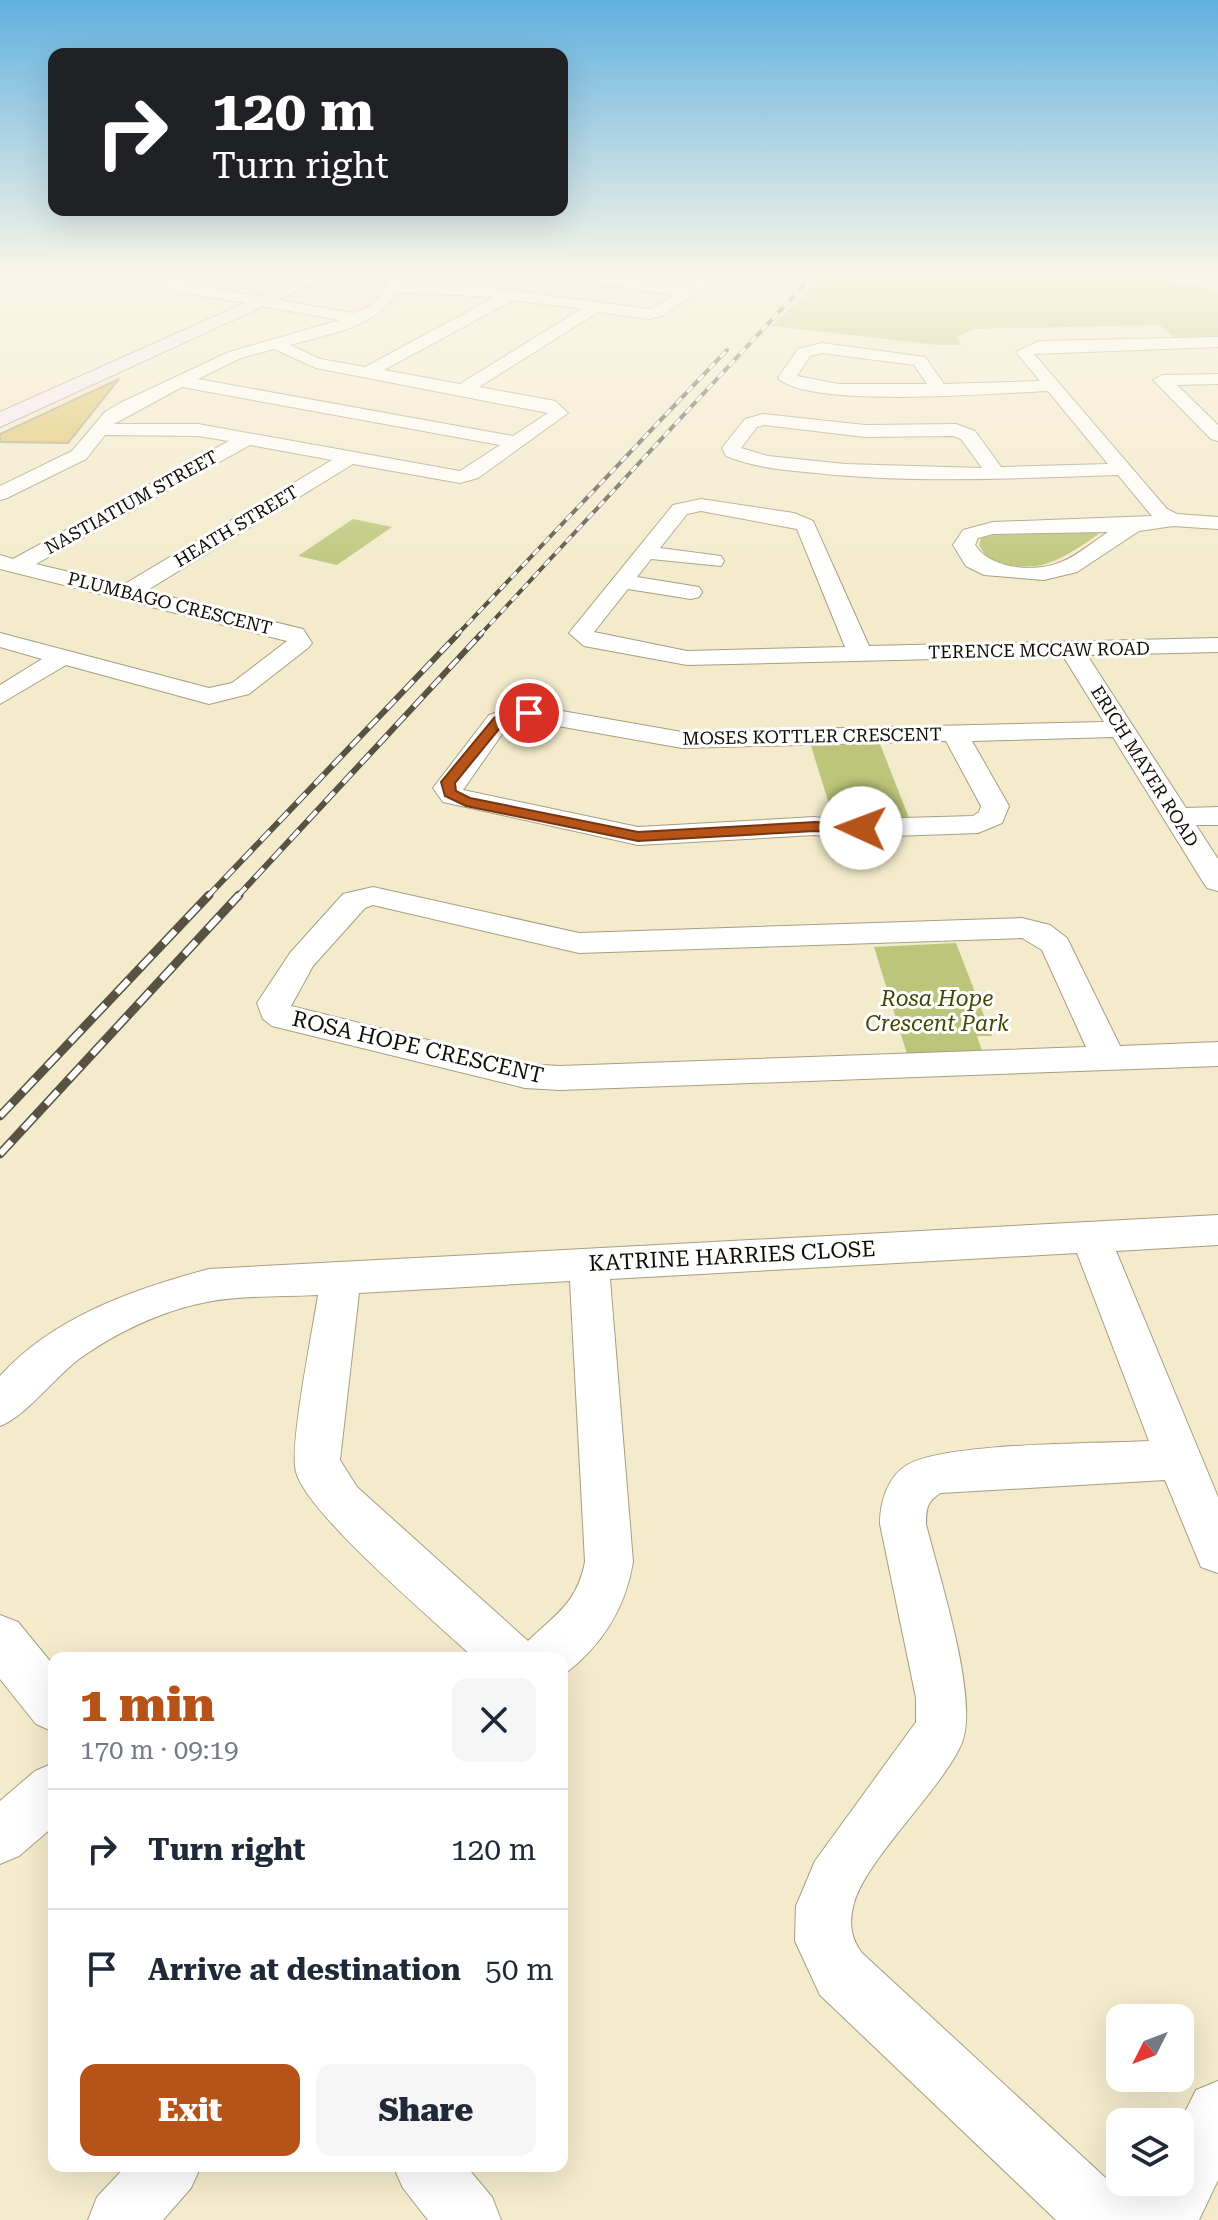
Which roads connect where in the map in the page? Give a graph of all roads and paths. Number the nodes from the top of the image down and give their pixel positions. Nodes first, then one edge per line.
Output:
1 (47, 377) edge
2 (96, 377) edge
3 (189, 377) edge
4 (386, 377) edge
5 (483, 377) edge
6 (789, 377) edge
7 (930, 377) edge
8 (1045, 377) edge
9 (1159, 377) edge
10 (180, 381) junction
11 (1053, 386) junction
12 (939, 389) junction
13 (462, 390) junction
14 (0, 397) edge
15 (0, 420) edge
16 (101, 429) junction
17 (1218, 435) edge
18 (247, 439) junction
19 (515, 442) junction
20 (347, 459) junction
21 (14, 469) dead end
22 (1124, 469) junction
23 (995, 472) junction
24 (41, 475) junction
25 (0, 494) edge
26 (1173, 520) junction
27 (1218, 523) edge
28 (1133, 525) junction
29 (645, 552) junction
30 (713, 561) dead end
31 (8, 564) edge
32 (622, 581) junction
33 (691, 592) dead end
34 (126, 593) junction
35 (0, 640) edge
36 (1218, 645) edge
37 (1071, 649) junction
38 (860, 654) junction
39 (62, 657) junction
40 (0, 696) edge
41 (1122, 729) junction
42 (955, 733) junction
43 (1218, 816) edge
44 (1177, 817) junction
45 (1218, 882) edge
46 (1218, 1054) edge
47 (1108, 1058) junction
48 (1218, 1230) edge
49 (1091, 1237) junction
50 (589, 1263) junction
51 (341, 1276) junction
52 (0, 1407) edge
53 (1179, 1459) junction
54 (1218, 1551) edge
55 (0, 1639) edge
56 (504, 1652) edge
57 (552, 1652) edge
58 (48, 1699) edge
59 (48, 1795) edge
60 (0, 1837) edge
61 (1218, 2112) edge
62 (164, 2172) edge
63 (430, 2172) edge
64 (120, 2220) edge
65 (469, 2220) edge
66 (1115, 2220) edge
67 (1149, 2220) edge

1 - 14 main road
2 - 15 main road
3 - 10 street
4 - 13 street
5 - 13 street
6 - 12 street
7 - 12 street
8 - 11 street
9 - 17 street
10 - 16 street
10 - 19 street
11 - 12 street
11 - 22 street
13 - 19 street
16 - 18 street
16 - 24 street
18 - 20 street
18 - 31 street, NASTIATIUM STREET
19 - 20 street
20 - 34 street, HEATH STREET
21 - 24 street
22 - 23 street
22 - 26 street
23 - 23 street
24 - 25 street
26 - 27 street
26 - 28 street
28 - 28 street
29 - 30 street
29 - 32 street, TERENCE MCCAW ROAD
29 - 38 street, TERENCE MCCAW ROAD
31 - 34 street, PLUMBAGO CRESCENT
32 - 33 street
32 - 38 street, TERENCE MCCAW ROAD
34 - 39 street, PLUMBAGO CRESCENT
35 - 39 street, PLUMBAGO CRESCENT
36 - 37 street, TERENCE MCCAW ROAD
37 - 38 street, TERENCE MCCAW ROAD
37 - 41 street, ERICH MAYER ROAD
39 - 40 street
41 - 42 street, MOSES KOTTLER CRESCENT
41 - 44 street, ERICH MAYER ROAD
42 - 42 street, MOSES KOTTLER CRESCENT
43 - 44 street
44 - 45 street, ERICH MAYER ROAD
46 - 47 street, ROSA HOPE CRESCENT
47 - 47 street, ROSA HOPE CRESCENT
48 - 49 street, KATRINE HARRIES CLOSE
49 - 50 street, KATRINE HARRIES CLOSE
49 - 53 street
50 - 51 street, KATRINE HARRIES CLOSE
50 - 57 street
51 - 52 street, KATRINE HARRIES CLOSE
51 - 56 street
53 - 54 street
53 - 66 street
55 - 58 street
59 - 60 street
61 - 67 street
62 - 64 street
63 - 65 street

